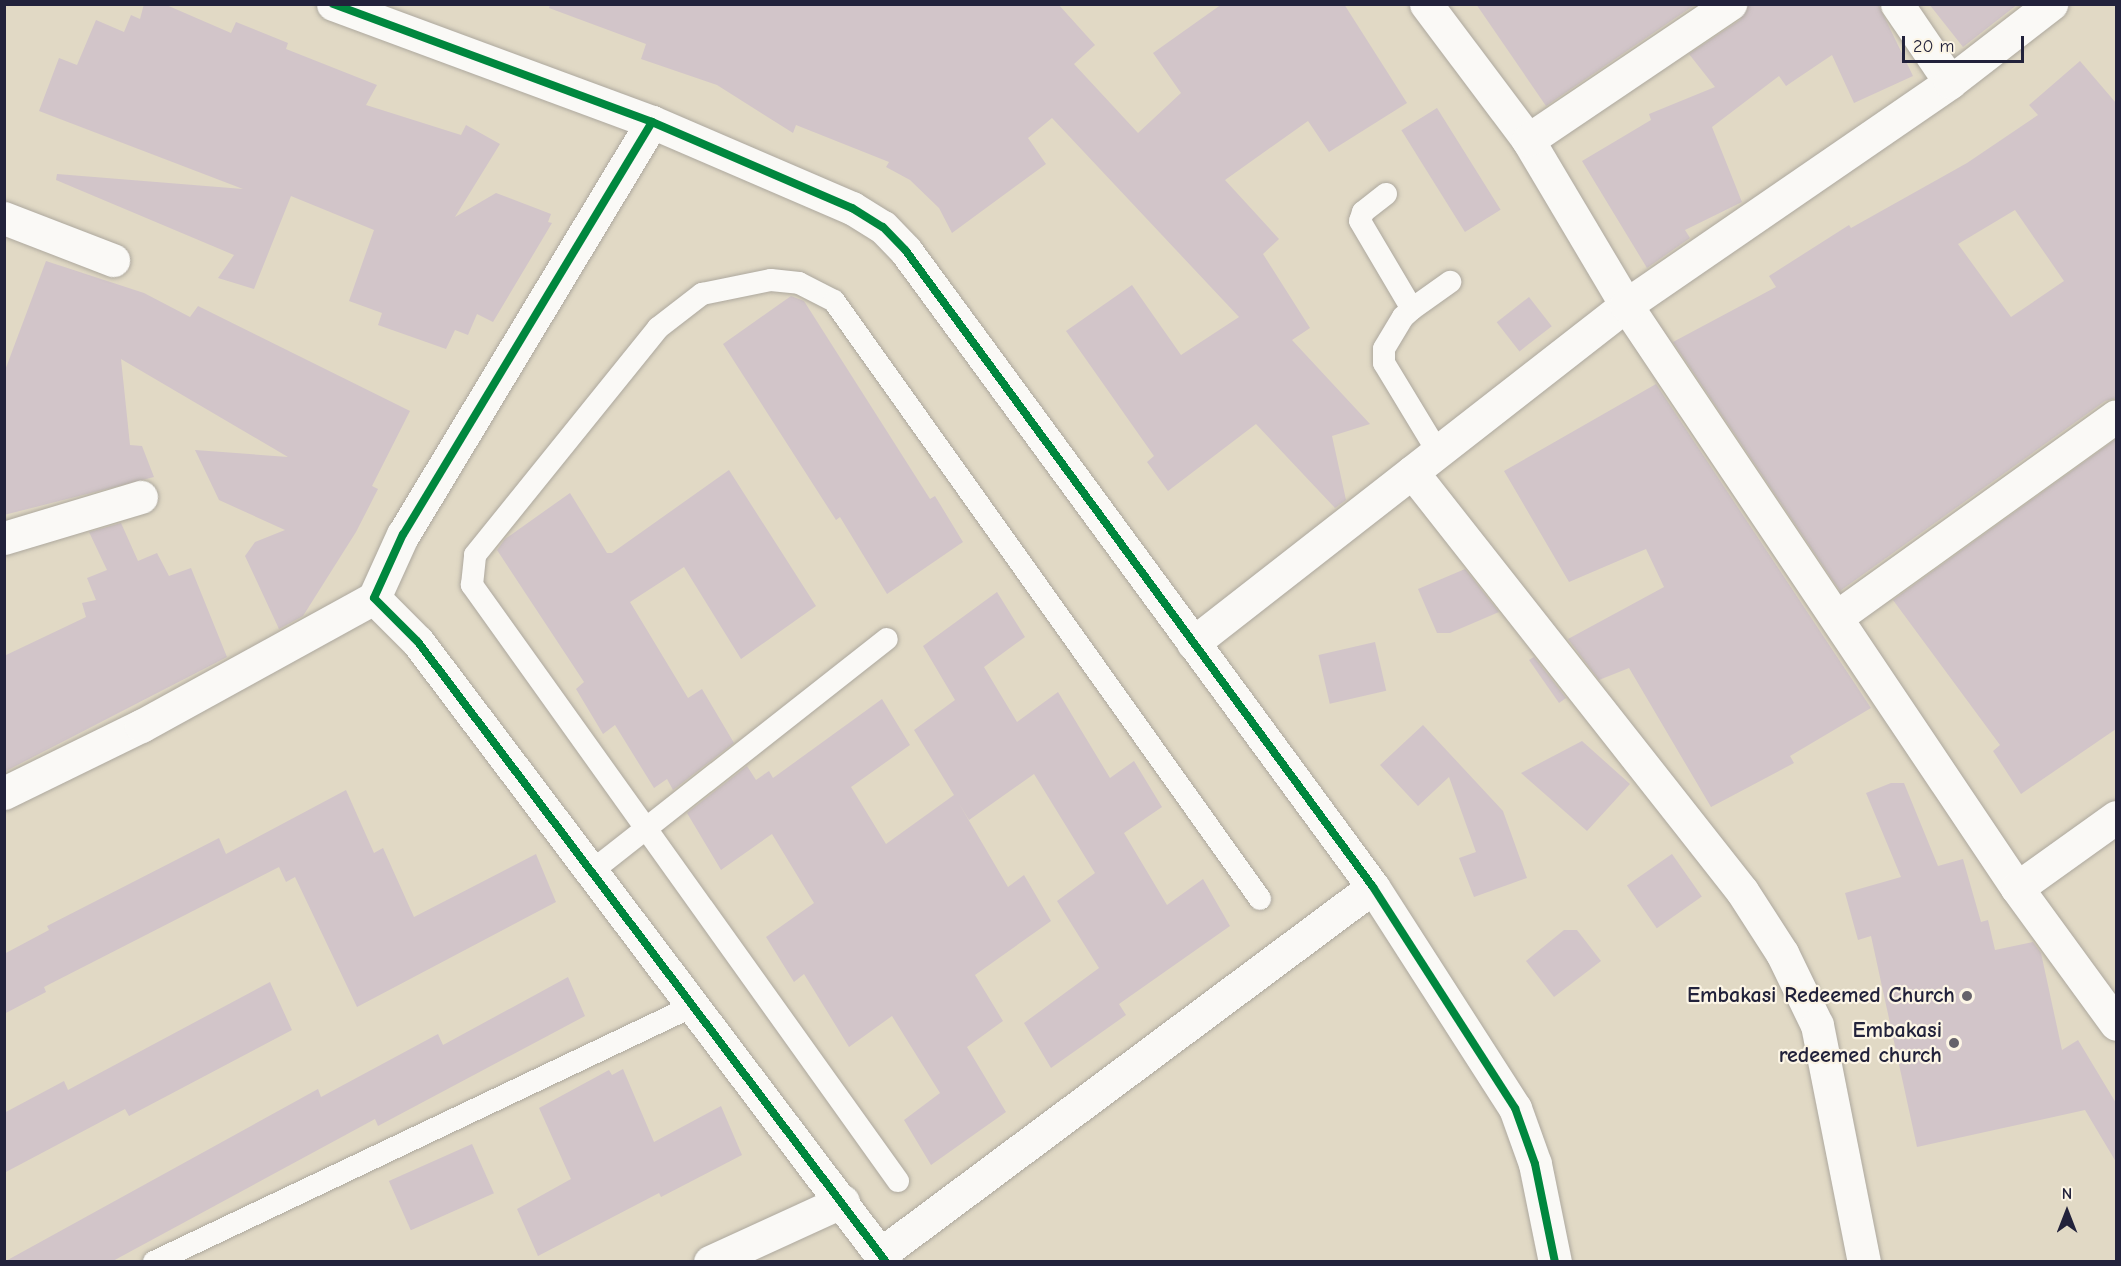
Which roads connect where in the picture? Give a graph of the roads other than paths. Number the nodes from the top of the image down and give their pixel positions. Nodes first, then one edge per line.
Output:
1 (333, 4) edge
2 (1426, 4) edge
3 (1730, 4) edge
4 (1897, 4) edge
5 (2051, 4) edge
6 (1950, 82) junction
7 (652, 122) junction
8 (1528, 140) junction
9 (1386, 194) dead end
10 (4, 218) edge
11 (113, 260) dead end
12 (1450, 282) dead end
13 (1626, 305) junction
14 (1412, 309) junction
15 (2116, 417) edge
16 (1438, 452) junction
17 (1412, 472) junction
18 (141, 497) dead end
19 (4, 538) edge
20 (374, 598) junction
21 (1839, 616) junction
22 (887, 639) dead end
23 (1193, 643) junction
24 (4, 793) edge
25 (2116, 817) edge
26 (644, 830) junction
27 (592, 870) junction
28 (1373, 887) junction
29 (2018, 888) junction
30 (1260, 899) dead end
31 (693, 1006) junction
32 (2116, 1024) edge
33 (898, 1181) dead end
34 (843, 1201) junction
35 (884, 1257) edge
36 (154, 1262) edge
37 (710, 1262) edge
38 (1555, 1262) edge
39 (1864, 1262) edge

1 - 7 street
2 - 8 street
3 - 8 street
4 - 6 street
5 - 6 street
6 - 13 street
7 - 20 street
7 - 23 street
8 - 13 street
9 - 14 lane
10 - 11 street
12 - 14 lane
13 - 16 street
13 - 21 street
14 - 16 lane
15 - 21 street
16 - 17 street
17 - 23 street
17 - 39 street
18 - 19 street
20 - 24 street
20 - 27 street
21 - 29 street
22 - 26 lane
23 - 28 street
25 - 29 street
26 - 27 lane
26 - 30 lane
26 - 33 lane
27 - 31 street
28 - 35 street
28 - 38 street
29 - 32 street
31 - 34 street
31 - 36 lane
34 - 35 street
34 - 37 street

